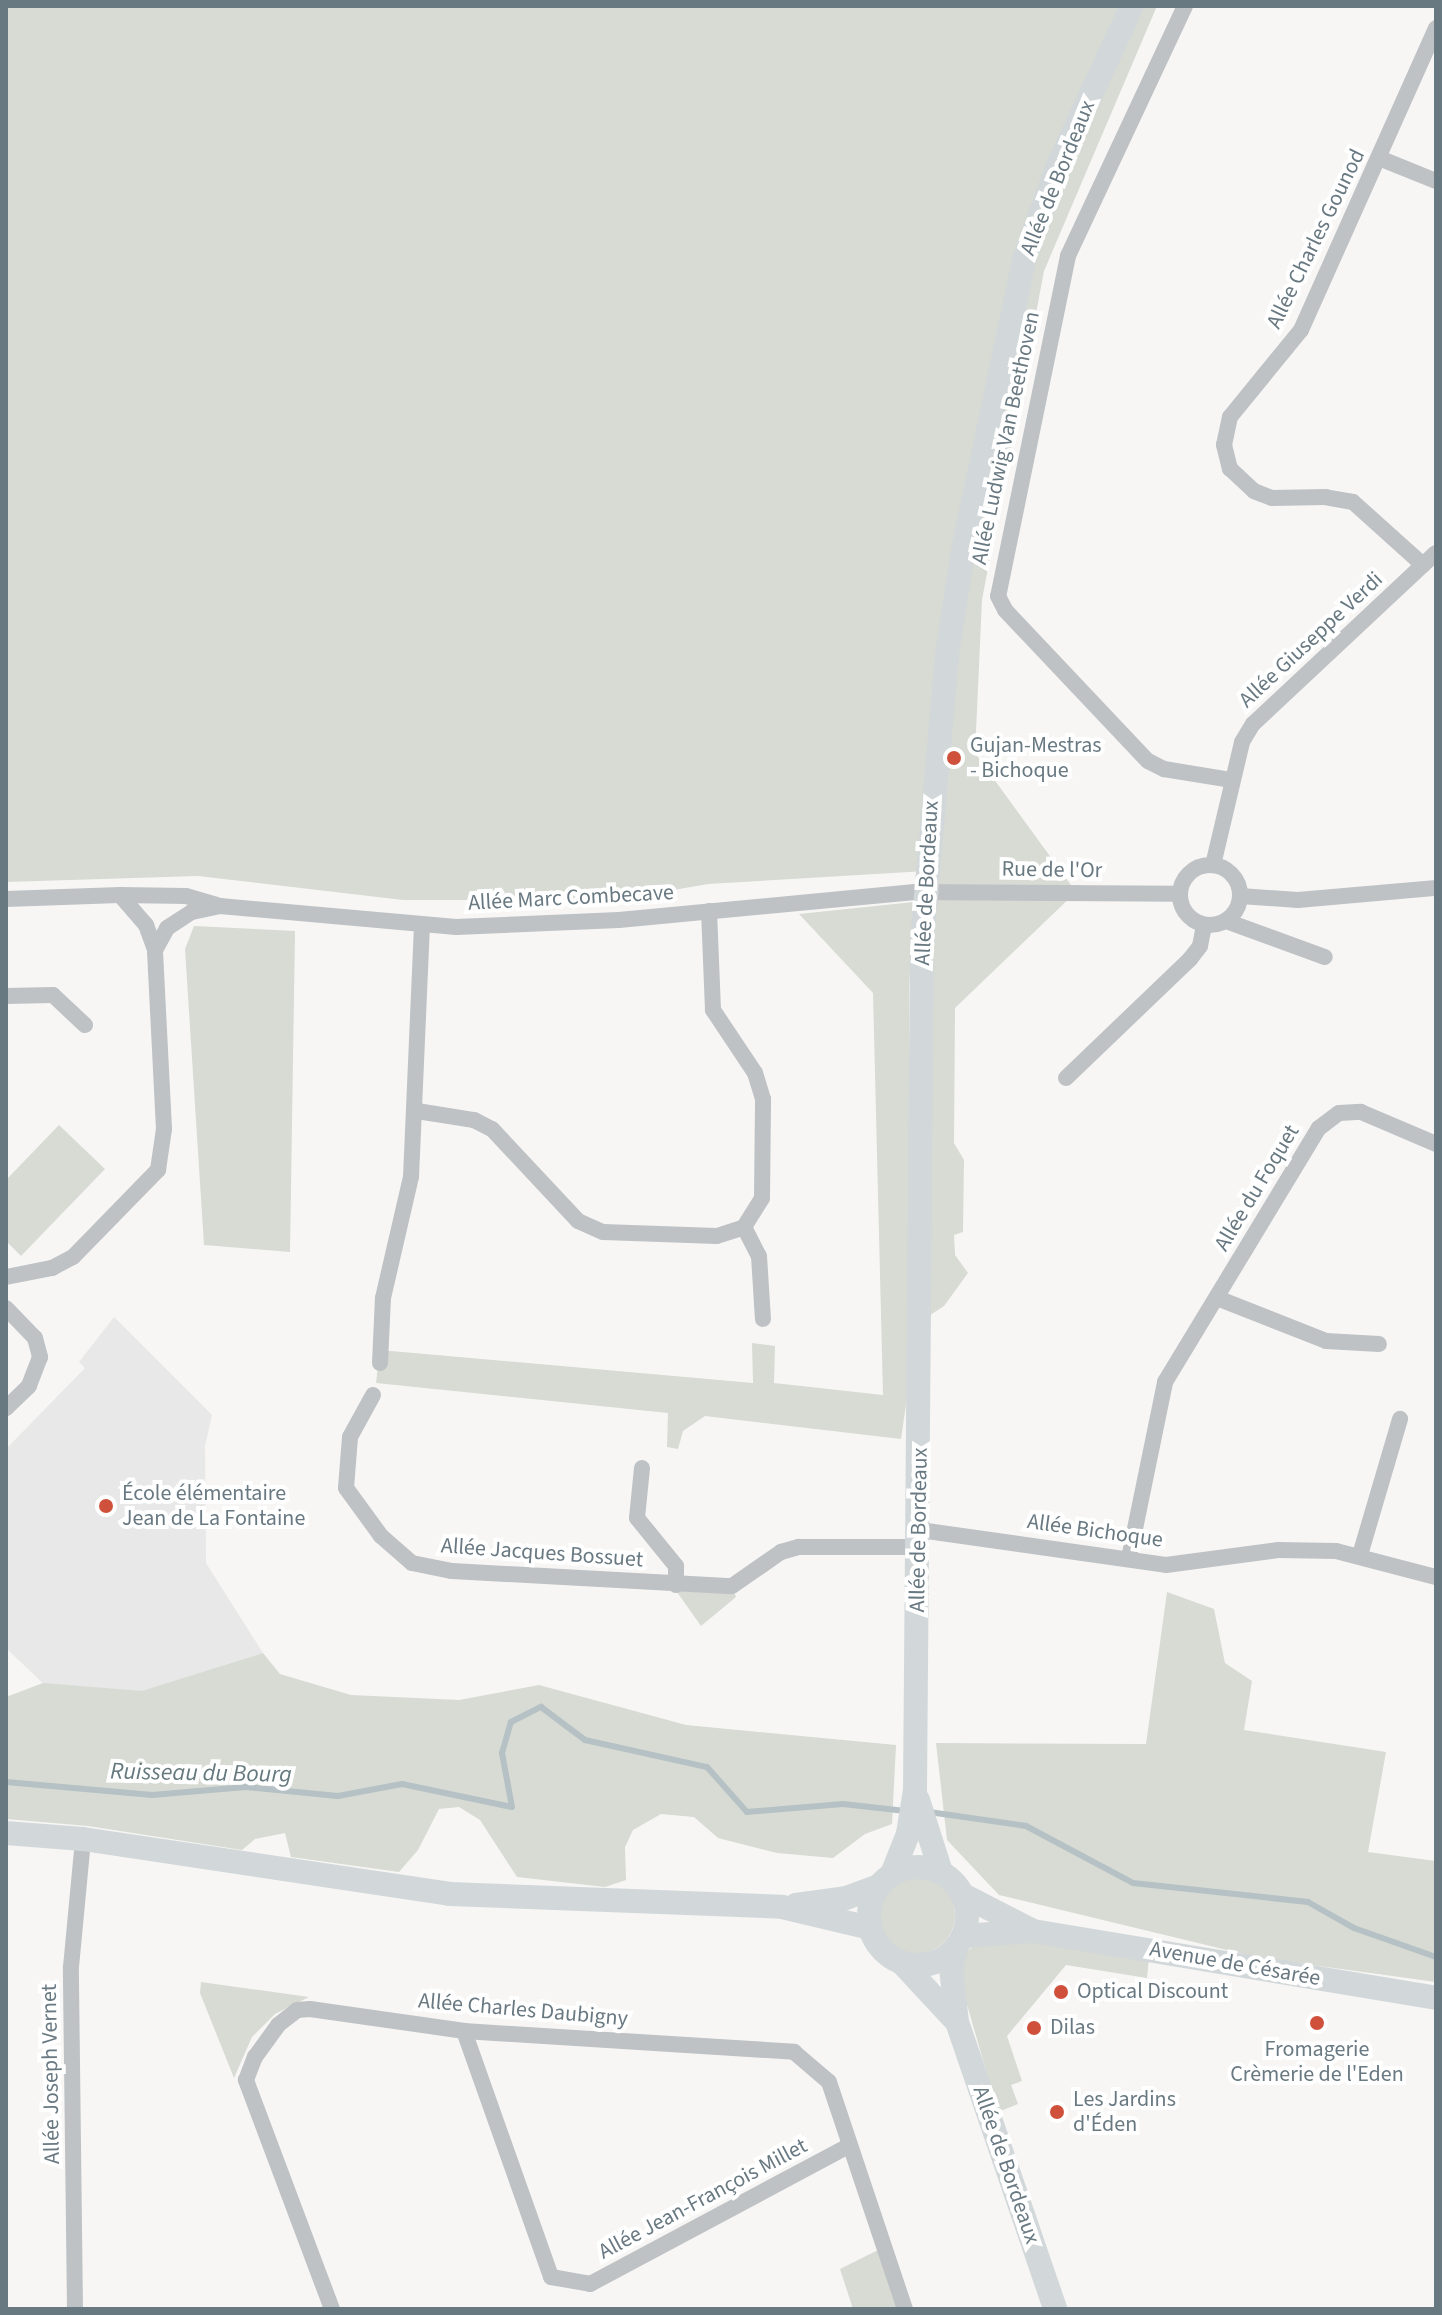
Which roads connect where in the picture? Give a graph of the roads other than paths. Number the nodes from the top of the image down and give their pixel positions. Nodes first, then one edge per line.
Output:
1 (1132, 6) edge
2 (1185, 6) edge
3 (1436, 28) edge
4 (1379, 158) junction
5 (1436, 181) edge
6 (1436, 553) edge
7 (1423, 565) junction
8 (1232, 780) junction
9 (1213, 865) junction
10 (1436, 888) edge
11 (925, 891) junction
12 (1179, 894) junction
13 (120, 895) junction
14 (1240, 896) junction
15 (6, 899) edge
16 (220, 906) junction
17 (709, 911) junction
18 (1226, 921) junction
19 (1204, 925) junction
20 (422, 927) junction
21 (155, 950) junction
22 (1325, 957) dead end
23 (6, 996) edge
24 (85, 1025) dead end
25 (1066, 1078) dead end
26 (417, 1111) junction
27 (1436, 1144) edge
28 (744, 1227) junction
29 (6, 1277) edge
30 (1217, 1298) junction
31 (6, 1308) edge
32 (763, 1319) dead end
33 (1379, 1344) dead end
34 (380, 1363) dead end
35 (373, 1395) dead end
36 (6, 1408) edge
37 (1400, 1419) dead end
38 (642, 1468) dead end
39 (919, 1538) junction
40 (1360, 1555) junction
41 (1129, 1558) junction
42 (1436, 1577) edge
43 (676, 1585) junction
44 (917, 1829) junction
45 (6, 1833) edge
46 (83, 1839) junction
47 (941, 1872) junction
48 (885, 1880) junction
49 (963, 1895) junction
50 (782, 1907) junction
51 (870, 1928) junction
52 (1033, 1931) junction
53 (960, 1942) junction
54 (902, 1963) junction
55 (1436, 1998) edge
56 (957, 2022) junction
57 (464, 2031) junction
58 (848, 2146) junction
59 (75, 2309) edge
60 (332, 2309) edge
61 (905, 2309) edge
62 (1055, 2309) edge

1 - 11 main road, Allée de Bordeaux
2 - 8 street, Allée Ludwig Van Beethoven
3 - 4 street, Allée Charles Gounod
4 - 5 street
4 - 7 street, Allée Charles Gounod
6 - 7 street, Allée Giuseppe Verdi
7 - 8 street, Allée Giuseppe Verdi
8 - 9 street, Allée Giuseppe Verdi
9 - 12 street
9 - 14 street
10 - 14 street
11 - 12 street, Rue de l'Or
11 - 17 street, Allée Marc Combecave
11 - 39 main road, Allée de Bordeaux
12 - 19 street
13 - 15 street, Allée Marc Combecave
13 - 16 street, Allée Marc Combecave
13 - 21 street
14 - 18 street
16 - 20 street, Allée Marc Combecave
16 - 21 street, Allée Marc Combecave
17 - 20 street, Allée Marc Combecave
17 - 28 street
18 - 19 street
18 - 22 street
19 - 25 street
20 - 26 street
21 - 29 street
23 - 24 street
26 - 28 street
26 - 34 street
27 - 30 street, Allée du Foquet
28 - 32 street
30 - 33 street
30 - 41 street, Allée du Foquet
31 - 36 street
35 - 43 street, Allée Jacques Bossuet
37 - 40 street
38 - 43 street, Allée Jacques Bossuet
39 - 41 street, Allée Bichoque
39 - 43 street, Allée Jacques Bossuet
39 - 44 main road, Allée de Bordeaux
40 - 41 street, Allée Bichoque
40 - 42 street, Allée Bichoque
44 - 47 main road
44 - 48 main road, Allée de Bordeaux
45 - 46 main road
46 - 50 main road
46 - 59 street, Allée Joseph Vernet
47 - 48 main road
47 - 49 main road
48 - 50 main road
48 - 51 main road
49 - 52 main road, Avenue de Césarée
49 - 53 main road
50 - 51 main road
51 - 54 main road
52 - 53 main road, Avenue de Césarée
52 - 55 main road, Avenue de Césarée
53 - 54 main road
53 - 56 main road, Allée de Bordeaux
54 - 56 main road, Allée de Bordeaux
56 - 62 main road, Allée de Bordeaux
57 - 58 street, Allée Charles Daubigny
57 - 58 street, Allée Jean-François Millet
57 - 60 street, Allée Charles Daubigny
58 - 61 street, Allée Charles Daubigny

